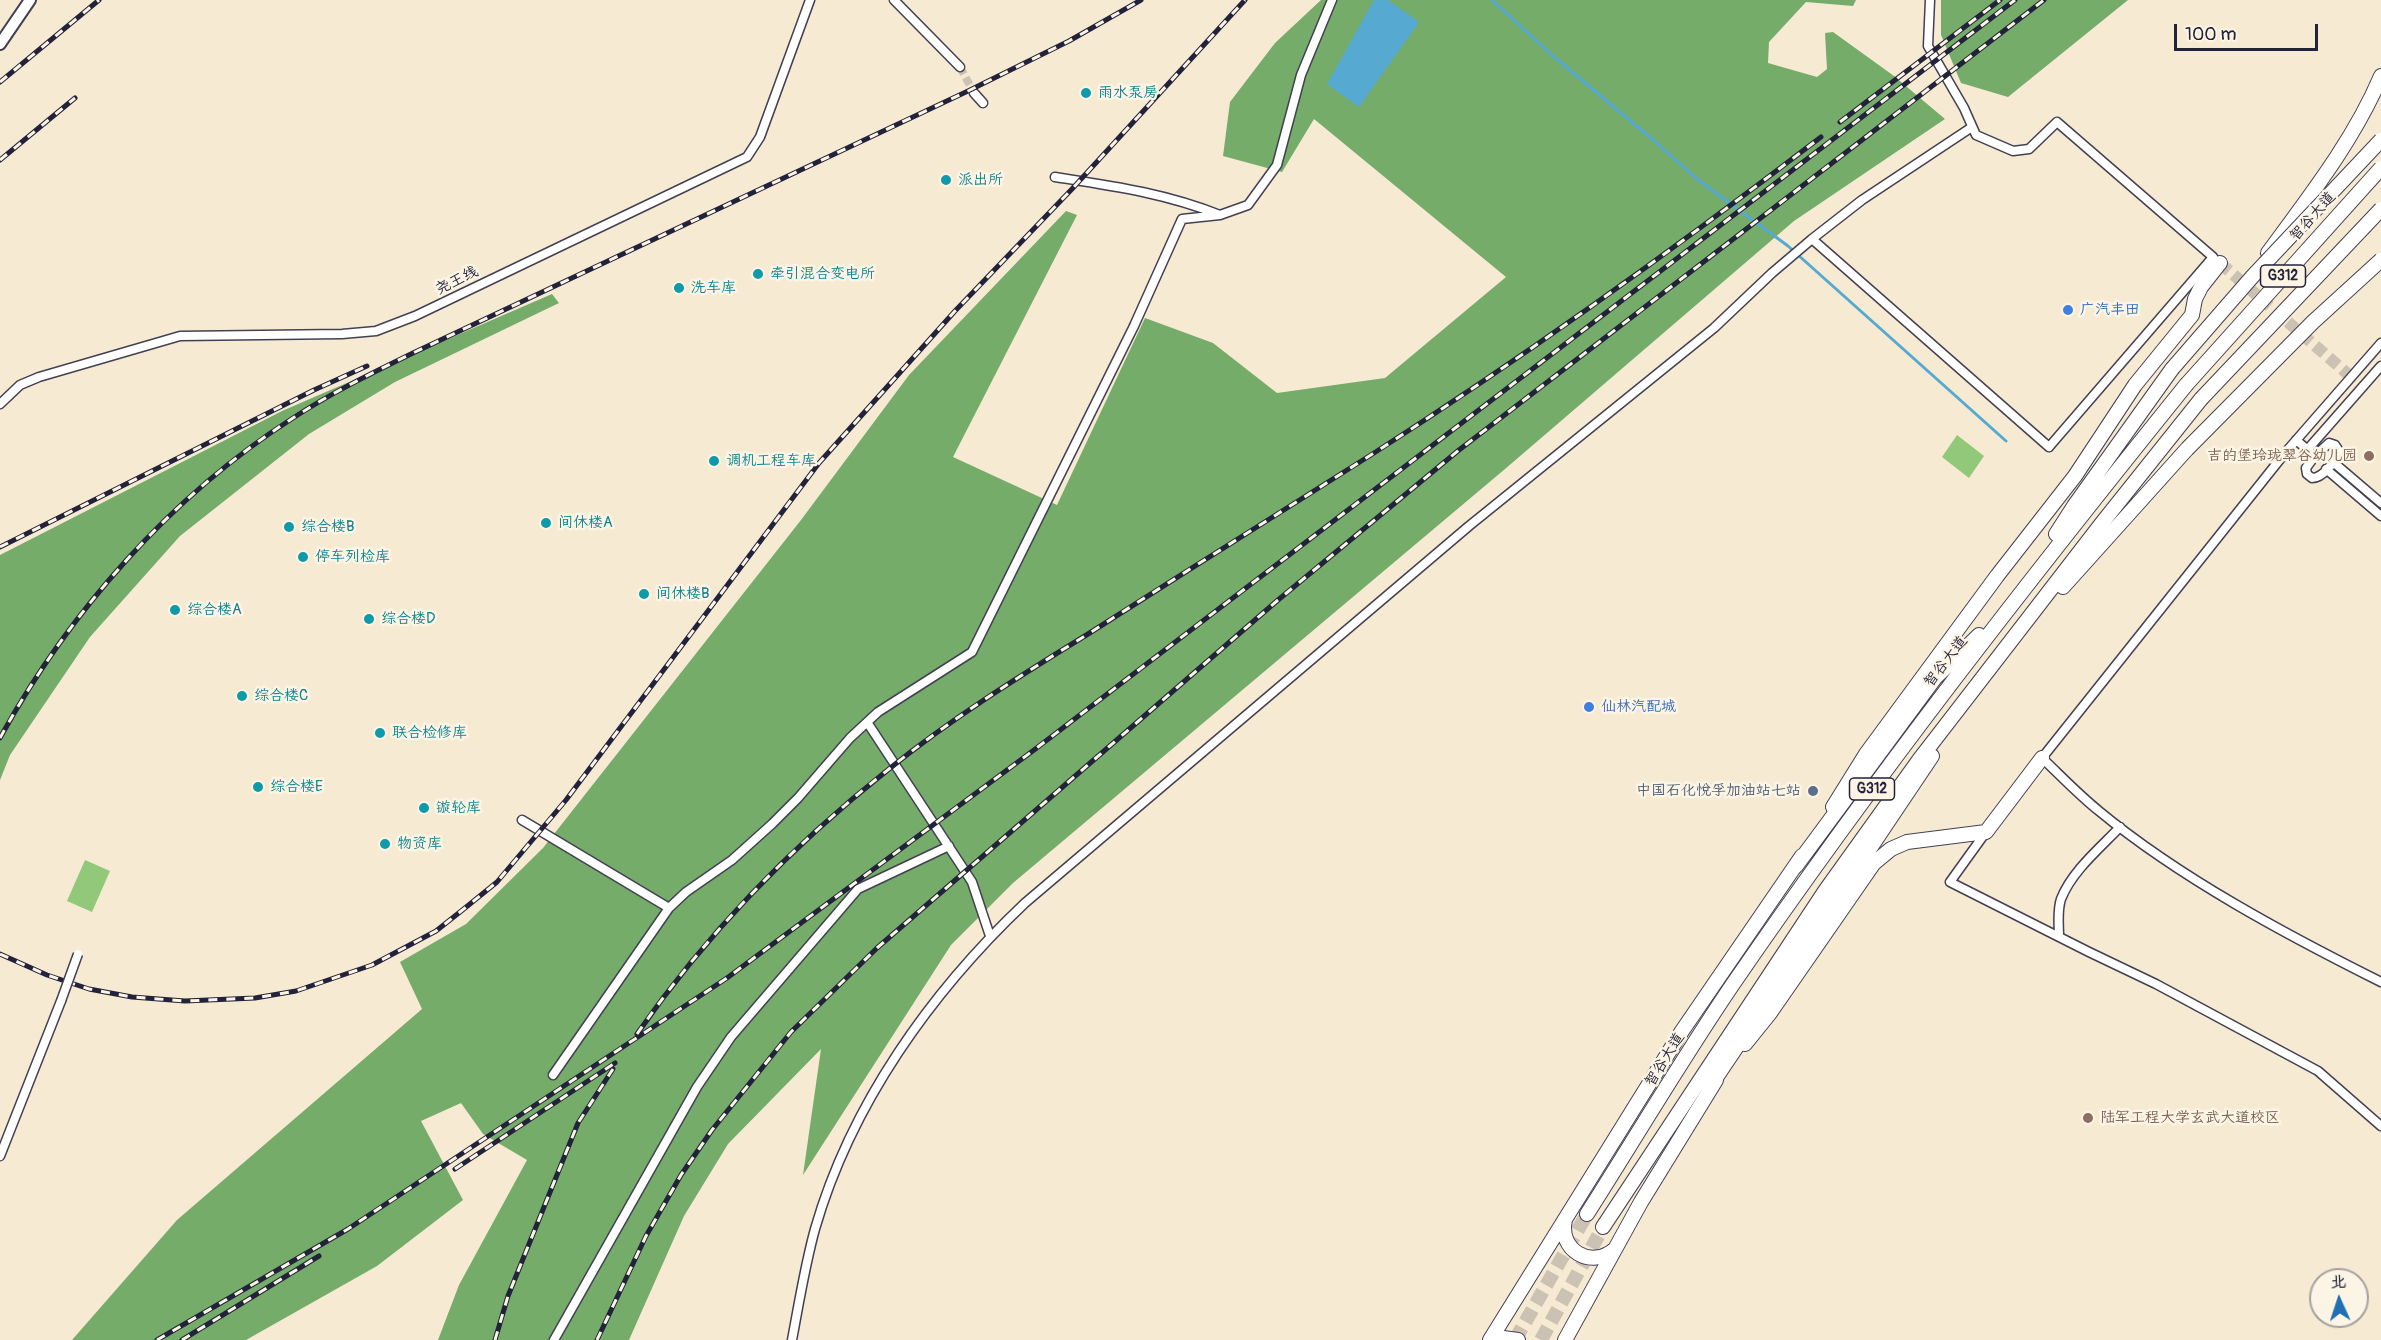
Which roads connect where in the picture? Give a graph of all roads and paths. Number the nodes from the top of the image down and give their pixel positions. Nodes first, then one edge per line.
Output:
1 (30, 0) edge
2 (810, 0) edge
3 (894, 0) edge
4 (1332, 0) edge
5 (1930, 0) edge
6 (0, 44) edge
7 (960, 67) tunnel mouth
8 (2381, 76) edge
9 (974, 93) tunnel mouth
10 (983, 103) dead end
11 (1972, 128) junction
12 (2381, 140) edge
13 (2381, 168) edge
14 (1054, 177) dead end
15 (2381, 209) edge
16 (1220, 215) junction
17 (1812, 239) junction
18 (2217, 260) junction
19 (2379, 263) edge
20 (2252, 277) junction
21 (2381, 343) edge
22 (2381, 366) edge
23 (0, 404) edge
24 (2296, 440) junction
25 (2312, 452) junction
26 (2333, 462) junction
27 (2326, 469) junction
28 (2381, 503) edge
29 (2381, 516) edge
30 (2017, 597) junction
31 (1998, 657) junction
32 (867, 722) junction
33 (2042, 758) junction
34 (522, 820) dead end
35 (2120, 827) junction
36 (1986, 832) junction
37 (949, 846) junction
38 (1796, 866) junction
39 (669, 908) junction
40 (990, 936) junction
41 (2059, 936) junction
42 (78, 954) dead end
43 (2381, 982) edge
44 (553, 1076) dead end
45 (1709, 1088) junction
46 (2381, 1126) edge
47 (0, 1156) edge
48 (1587, 1214) tunnel mouth
49 (1566, 1215) junction
50 (1603, 1227) tunnel mouth
51 (1622, 1238) junction
52 (554, 1340) edge
53 (792, 1340) edge
54 (1490, 1340) edge
55 (1495, 1340) edge
56 (1518, 1340) edge
57 (1565, 1340) edge

1 - 6 street
2 - 23 street, 尧王线
3 - 7 street
4 - 16 street
5 - 11 street
8 - 20 main road, bridge
9 - 10 street
11 - 17 street
11 - 18 street
12 - 20 main road, bridge
13 - 30 main road, 智谷大道 / G312, bridge
14 - 16 street
15 - 31 main road, G312, bridge
16 - 32 street
17 - 18 street
17 - 40 street
18 - 38 main road
19 - 31 main road, bridge
20 - 30 main road, bridge
21 - 24 street
22 - 25 street
24 - 25 street
24 - 33 street
25 - 26 street
25 - 27 street
26 - 27 street
26 - 28 street
27 - 29 street
30 - 38 main road
30 - 48 main road, 智谷大道 / G312
31 - 45 main road
31 - 50 main road, G312
32 - 37 street
32 - 39 street
33 - 35 street
33 - 36 main road
34 - 39 street
35 - 41 street
35 - 43 street
36 - 41 street
36 - 45 main road
37 - 40 street
37 - 52 street
38 - 49 main road
39 - 44 street
40 - 53 street
41 - 46 street
42 - 47 street, bridge
45 - 51 main road
49 - 51 main road
49 - 54 main road
51 - 57 main road
55 - 56 main road

